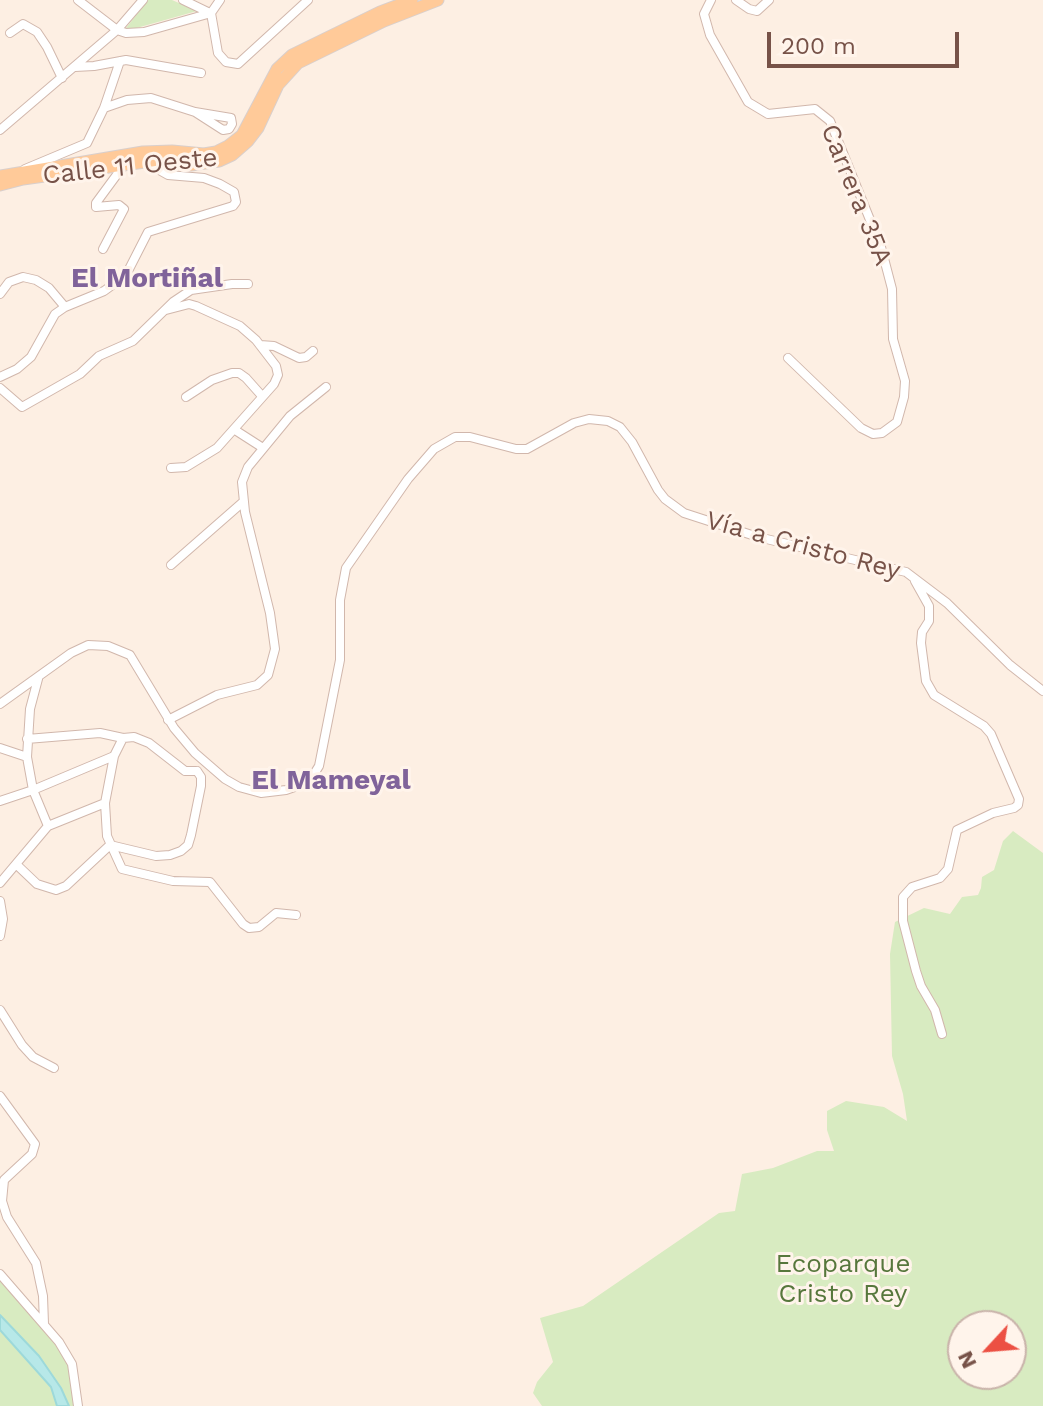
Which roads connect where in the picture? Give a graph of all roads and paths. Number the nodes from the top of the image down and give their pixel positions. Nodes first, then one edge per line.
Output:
1 (78, 0) edge
2 (143, 0) edge
3 (183, 0) edge
4 (220, 0) edge
5 (308, 0) edge
6 (412, 0) edge
7 (438, 0) edge
8 (711, 0) edge
9 (736, 0) edge
10 (769, 0) edge
11 (211, 13) junction
12 (117, 30) junction
13 (10, 33) dead end
14 (120, 61) junction
15 (75, 67) junction
16 (201, 73) dead end
17 (62, 78) junction
18 (104, 108) junction
19 (195, 112) dead end
20 (0, 130) edge
21 (173, 160) junction
22 (145, 162) junction
23 (124, 165) junction
24 (101, 168) junction
25 (21, 171) junction
26 (168, 175) junction
27 (0, 176) edge
28 (115, 179) junction
29 (0, 185) edge
30 (103, 249) dead end
31 (248, 284) dead end
32 (0, 294) edge
33 (65, 307) junction
34 (166, 310) junction
35 (260, 345) junction
36 (313, 351) dead end
37 (788, 358) dead end
38 (0, 377) edge
39 (326, 387) dead end
40 (0, 388) edge
41 (262, 396) junction
42 (186, 397) dead end
43 (235, 430) junction
44 (263, 448) junction
45 (171, 468) dead end
46 (243, 502) junction
47 (171, 565) dead end
48 (908, 573) junction
49 (38, 678) junction
50 (1043, 691) edge
51 (0, 704) edge
52 (168, 720) junction
53 (123, 738) junction
54 (27, 739) junction
55 (0, 748) edge
56 (114, 756) junction
57 (27, 757) junction
58 (203, 760) junction
59 (197, 771) junction
60 (33, 790) junction
61 (0, 801) edge
62 (105, 803) junction
63 (48, 826) junction
64 (110, 845) junction
65 (17, 865) junction
66 (0, 883) edge
67 (0, 901) edge
68 (296, 915) dead end
69 (0, 936) edge
70 (0, 1010) edge
71 (942, 1034) dead end
72 (54, 1068) dead end
73 (0, 1096) edge
74 (0, 1274) edge
75 (44, 1324) junction
76 (78, 1406) edge

1 - 12 street
2 - 12 street
3 - 11 street
4 - 11 street
5 - 11 street
6 - 25 main road, Calle 11 Oeste
7 - 21 main road, Calle 11 Oeste
8 - 37 street, Carrera 35A
9 - 10 street
11 - 12 street
12 - 15 street
13 - 17 street
14 - 15 street
14 - 16 street
14 - 18 street
15 - 17 street
17 - 20 street
18 - 19 street
18 - 25 street
21 - 22 main road, Calle 11 Oeste
21 - 26 street
22 - 23 main road, Calle 11 Oeste
22 - 26 street
23 - 24 main road, Calle 11 Oeste
23 - 28 street
24 - 28 street
24 - 29 main road, Calle 11 Oeste
25 - 27 main road, Calle 11 Oeste
26 - 33 street
28 - 30 street
31 - 34 street
32 - 33 street
33 - 38 street
34 - 35 street
34 - 40 street
35 - 36 street
35 - 41 street
39 - 44 street
41 - 42 street
41 - 43 street
43 - 44 street
43 - 45 street
44 - 46 street
46 - 47 street
46 - 52 street
48 - 50 street, Vía a Cristo Rey
48 - 58 street, Vía a Cristo Rey
48 - 71 street
49 - 51 street, Vía a Cristo Rey
49 - 52 street, Vía a Cristo Rey
49 - 54 street
52 - 58 street, Vía a Cristo Rey
53 - 54 street
53 - 56 street
53 - 59 street
54 - 57 street
55 - 57 street
56 - 60 street
56 - 62 street
57 - 60 street
58 - 59 street
59 - 64 street
60 - 61 street
60 - 63 street
62 - 63 street
62 - 64 street
63 - 65 street
64 - 65 street
64 - 68 street
65 - 66 street
67 - 69 street
70 - 72 street
73 - 75 street
74 - 75 street
75 - 76 street

